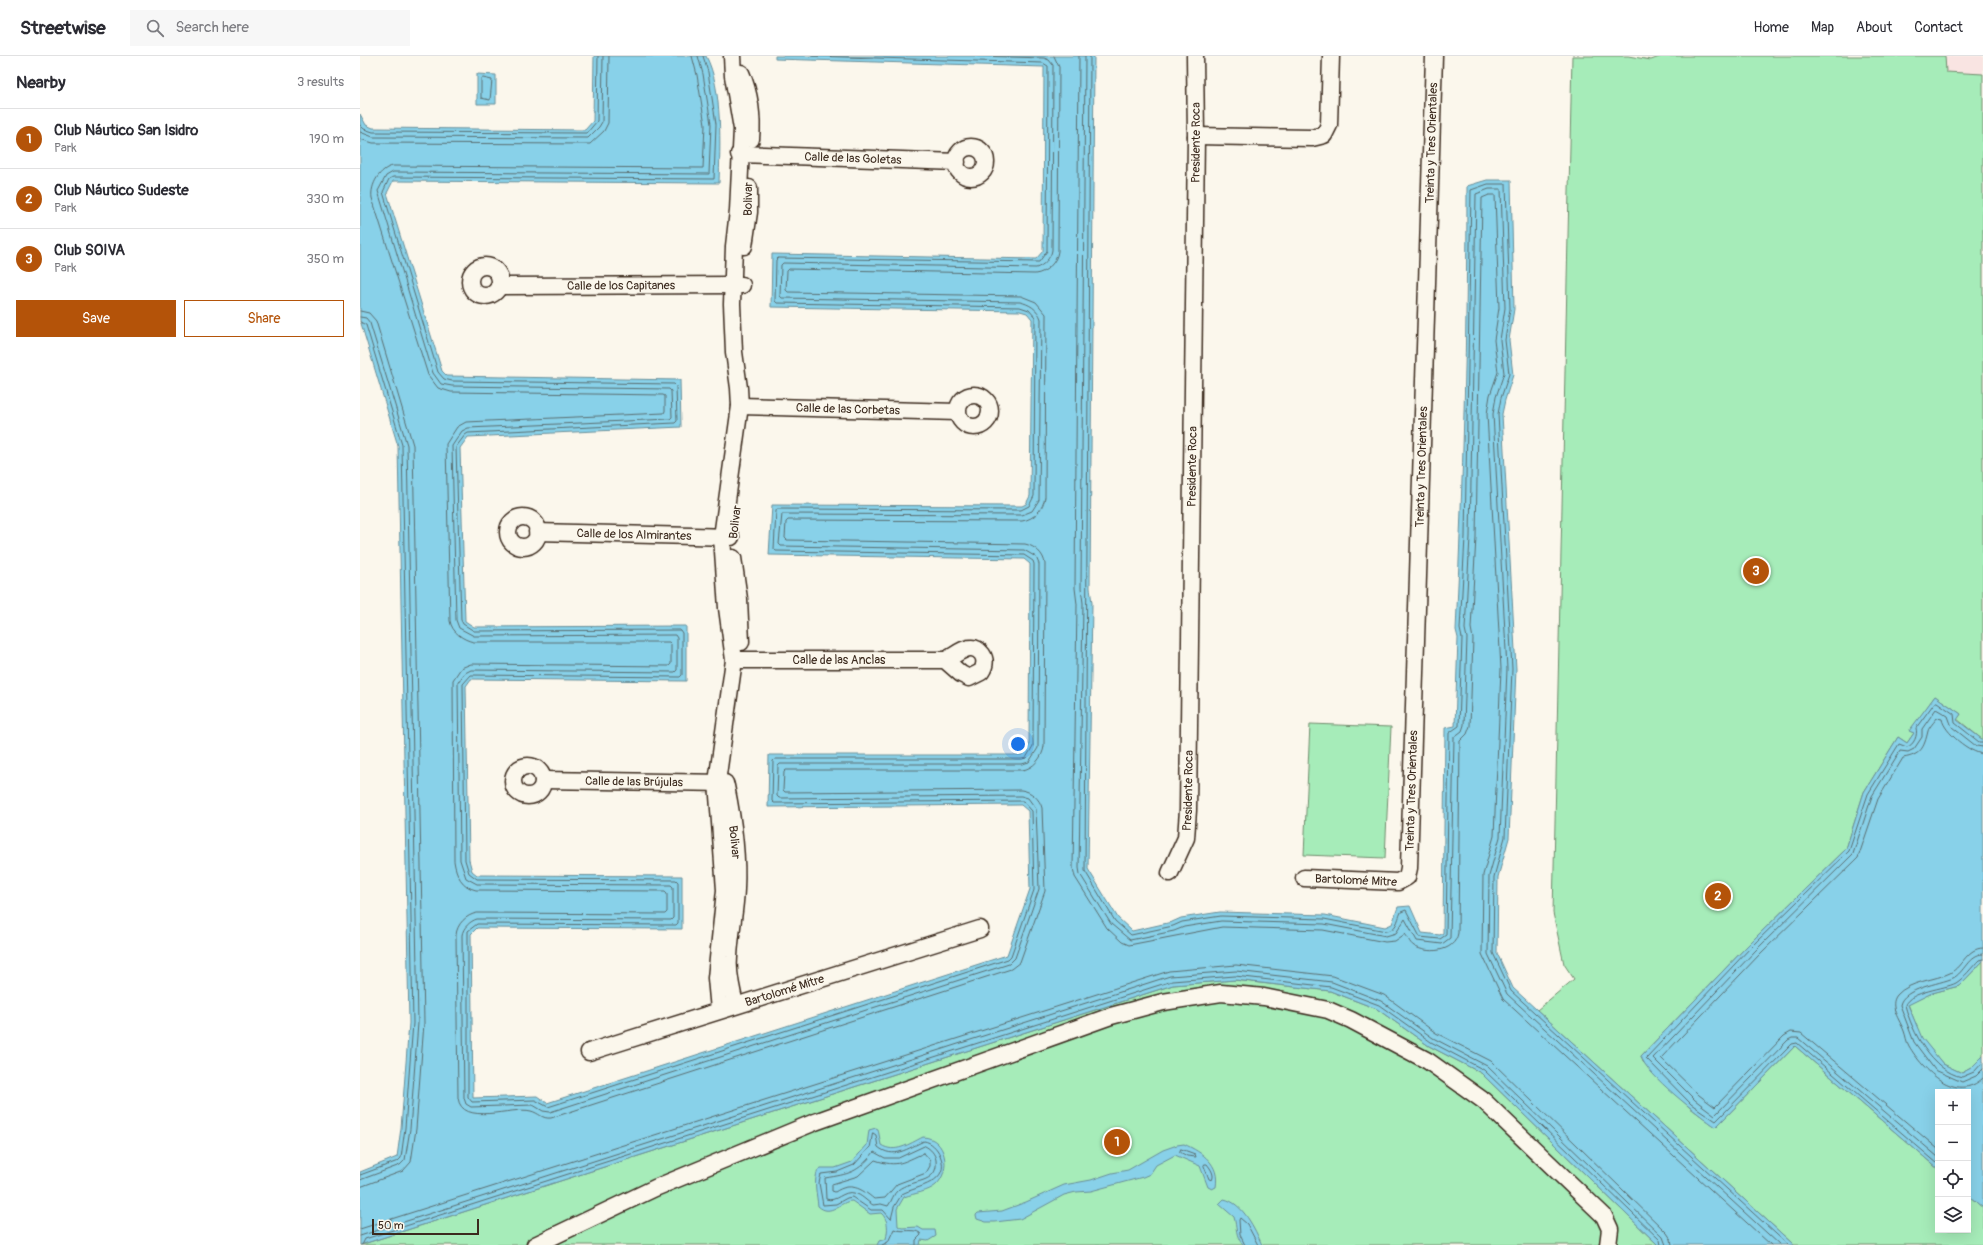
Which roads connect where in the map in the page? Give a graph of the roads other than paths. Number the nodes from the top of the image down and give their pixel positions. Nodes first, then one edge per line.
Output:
1 (1195, 56) edge
2 (1331, 56) edge
3 (1434, 56) edge
4 (733, 59) edge
5 (1196, 136) junction
6 (744, 155) junction
7 (956, 162) dead end
8 (499, 286) dead end
9 (738, 286) junction
10 (743, 406) junction
11 (957, 412) dead end
12 (537, 532) dead end
13 (727, 537) junction
14 (952, 656) junction
15 (738, 660) junction
16 (543, 780) dead end
17 (721, 782) junction
18 (1170, 873) dead end
19 (1407, 877) joint
20 (1304, 878) dead end
21 (730, 910) junction
22 (980, 929) dead end
23 (735, 1005) junction
24 (719, 1010) junction
25 (589, 1052) dead end
26 (535, 1245) edge
27 (1608, 1245) edge

1 - 5 street, Presidente Roca
2 - 5 street
3 - 19 street, Treinta y Tres Orientales
4 - 6 street, Bolivar
5 - 18 street, Presidente Roca
6 - 7 street, Calle de las Goletas
6 - 9 street, Bolivar
8 - 9 street, Calle de los Capitanes
9 - 10 street, Bolivar
10 - 11 street, Calle de las Corbetas
10 - 13 street, Bolivar
12 - 13 street, Calle de los Almirantes
13 - 15 street, Bolivar
14 - 14 street, Calle de las Anclas
14 - 15 street, Calle de las Anclas
15 - 17 street, Bolivar
16 - 17 street, Calle de las Brújulas
17 - 21 street, Bolivar
19 - 20 street, Bartolomé Mitre
21 - 23 street, Bolivar
21 - 24 street, Bolivar
22 - 23 street, Bartolomé Mitre
23 - 24 street, Bartolomé Mitre
24 - 25 street, Bartolomé Mitre
26 - 27 street

